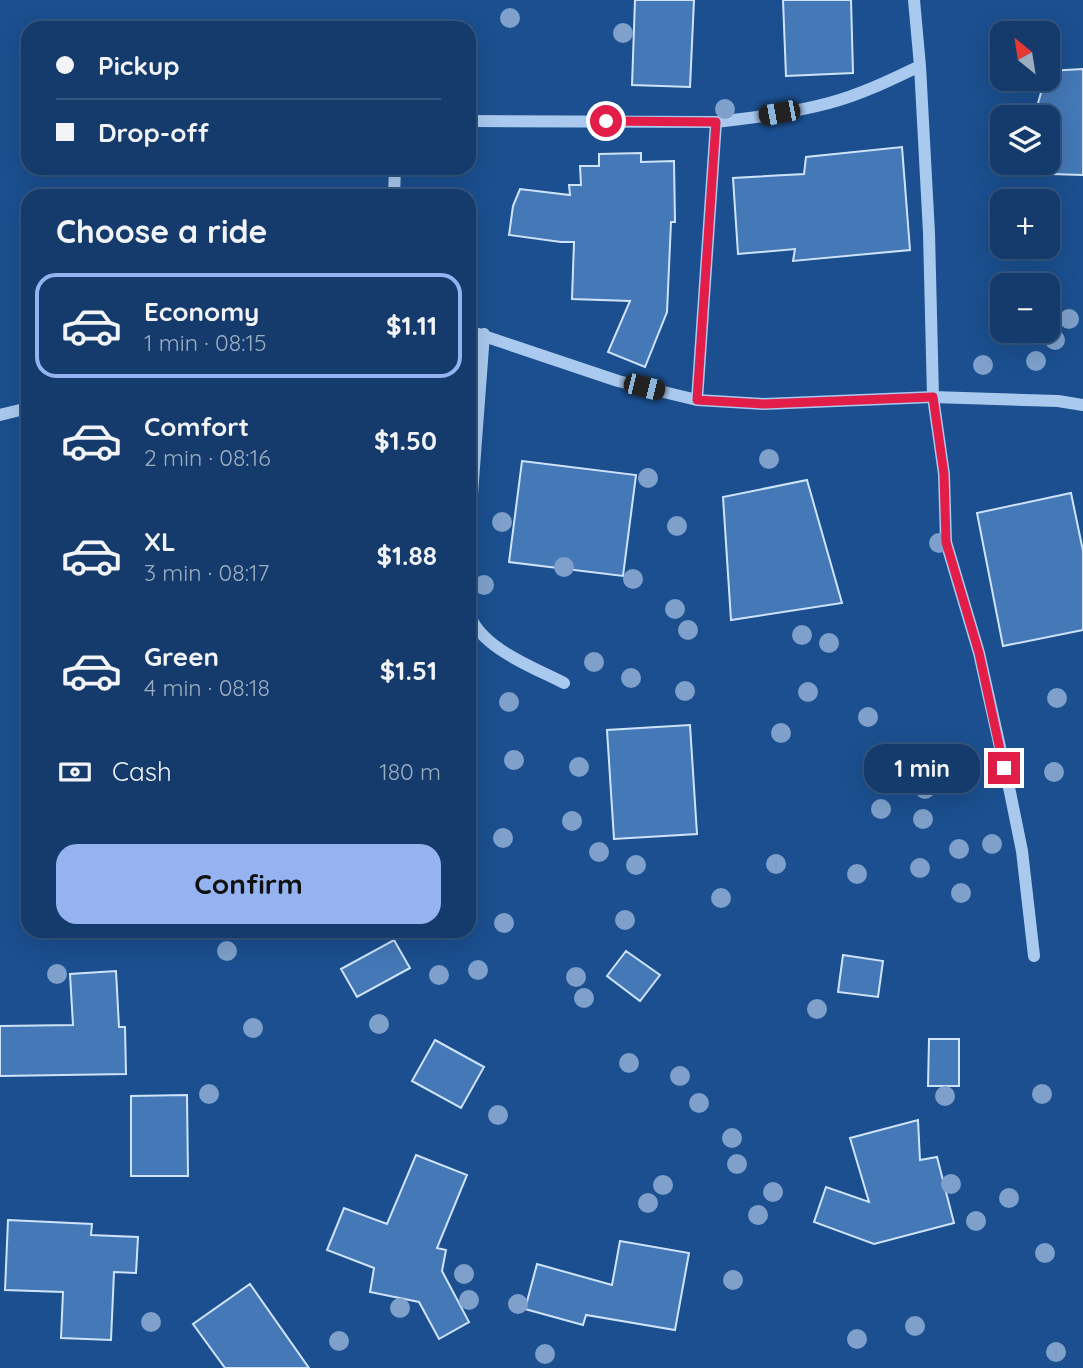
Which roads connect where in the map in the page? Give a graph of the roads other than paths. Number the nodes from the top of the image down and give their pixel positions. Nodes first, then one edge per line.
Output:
1 (914, 0) edge
2 (920, 66) junction
3 (476, 121) edge
4 (716, 122) junction
5 (476, 332) edge
6 (484, 334) junction
7 (933, 397) junction
8 (697, 400) junction
9 (1083, 405) edge
10 (21, 410) edge
11 (0, 415) edge
12 (476, 441) edge
13 (476, 629) edge
14 (564, 683) dead end
15 (1034, 956) dead end

1 - 2 street
2 - 4 street
2 - 7 street
3 - 4 street
4 - 8 street
5 - 6 street
6 - 8 street
6 - 12 street
7 - 8 street
7 - 9 street
7 - 15 street
10 - 11 street
13 - 14 street

